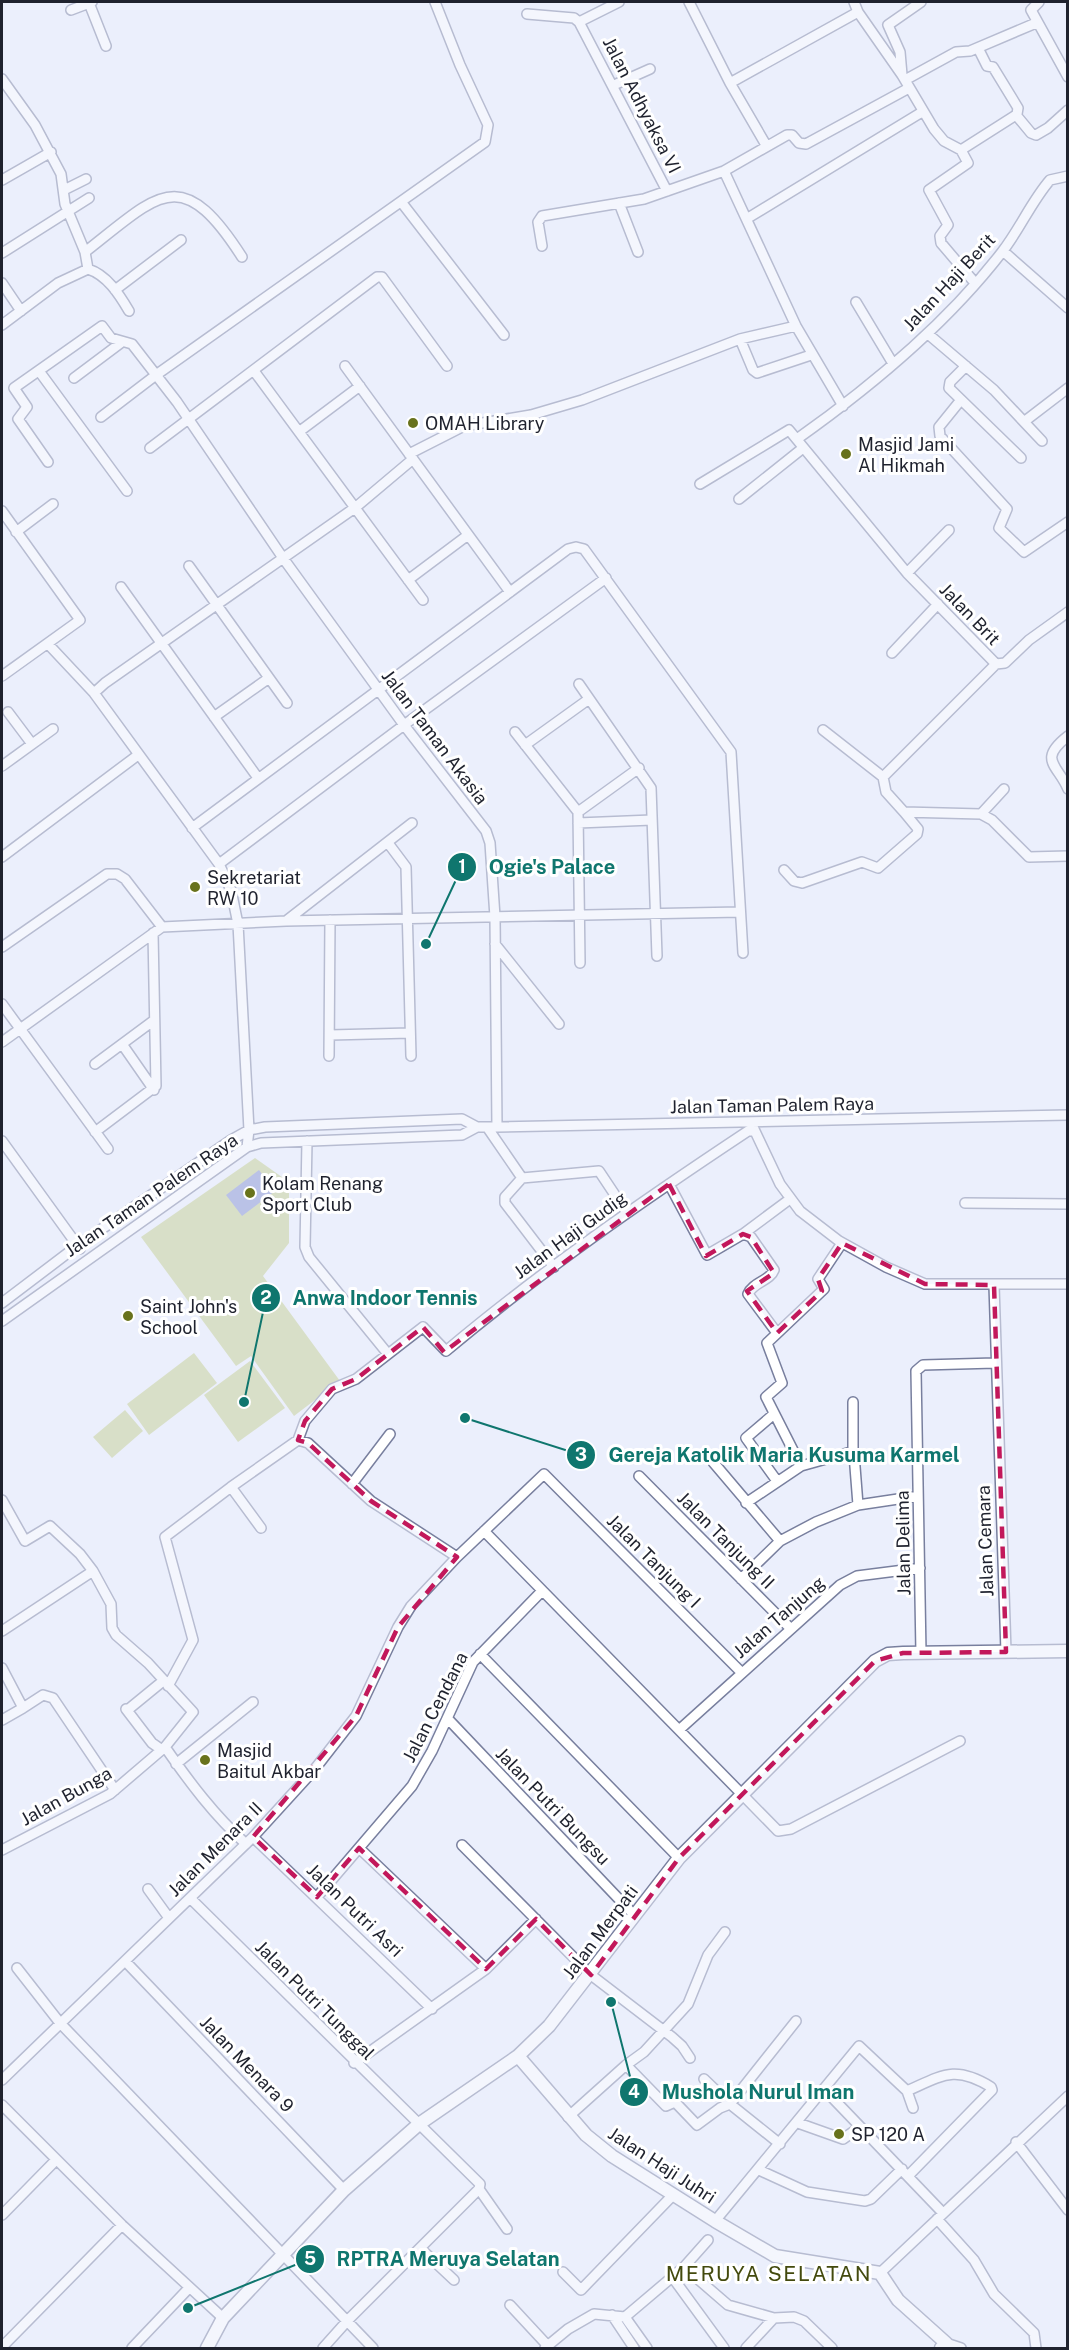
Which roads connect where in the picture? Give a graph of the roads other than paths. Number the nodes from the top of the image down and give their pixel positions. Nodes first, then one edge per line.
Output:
1 (90, 2) edge
2 (435, 2) edge
3 (619, 2) edge
4 (688, 2) edge
5 (854, 2) edge
6 (921, 2) edge
7 (1039, 2) edge
8 (70, 10) dead end
9 (858, 12) junction
10 (527, 14) dead end
11 (579, 22) junction
12 (1036, 23) junction
13 (106, 46) dead end
14 (978, 48) junction
15 (650, 69) dead end
16 (1068, 76) edge
17 (2, 78) edge
18 (905, 81) junction
19 (730, 83) junction
20 (614, 85) junction
21 (1068, 110) edge
22 (922, 112) junction
23 (1017, 114) junction
24 (766, 145) junction
25 (961, 150) junction
26 (51, 152) junction
27 (724, 171) junction
28 (1068, 177) edge
29 (86, 179) dead end
30 (2, 180) edge
31 (64, 190) junction
32 (668, 191) junction
33 (89, 198) dead end
34 (402, 203) junction
35 (619, 203) junction
36 (68, 211) junction
37 (748, 218) junction
38 (181, 240) dead end
39 (542, 246) dead end
40 (1003, 251) junction
41 (85, 252) junction
42 (638, 252) dead end
43 (2, 253) edge
44 (242, 257) dead end
45 (88, 269) junction
46 (2, 283) edge
47 (975, 283) junction
48 (115, 290) junction
49 (856, 302) dead end
50 (1068, 308) edge
51 (21, 311) junction
52 (129, 311) dead end
53 (2, 325) edge
54 (796, 326) junction
55 (928, 334) junction
56 (504, 335) dead end
57 (740, 339) junction
58 (122, 342) junction
59 (811, 355) junction
60 (892, 362) junction
61 (345, 366) dead end
62 (447, 366) dead end
63 (966, 366) junction
64 (39, 371) junction
65 (254, 371) junction
66 (156, 375) junction
67 (74, 378) dead end
68 (360, 386) junction
69 (1068, 388) edge
70 (960, 401) junction
71 (843, 406) junction
72 (101, 417) dead end
73 (189, 419) junction
74 (1025, 421) junction
75 (300, 431) junction
76 (797, 439) junction
77 (1042, 441) dead end
78 (150, 448) dead end
79 (803, 448) junction
80 (411, 456) junction
81 (1021, 458) dead end
82 (48, 462) dead end
83 (700, 484) dead end
84 (128, 491) dead end
85 (739, 499) dead end
86 (53, 504) dead end
87 (356, 507) junction
88 (2, 511) edge
89 (1068, 522) edge
90 (950, 530) dead end
91 (16, 532) junction
92 (468, 534) junction
93 (283, 558) junction
94 (189, 566) dead end
95 (907, 573) junction
96 (606, 578) junction
97 (408, 579) junction
98 (121, 587) dead end
99 (510, 592) junction
100 (423, 600) dead end
101 (938, 604) junction
102 (217, 606) junction
103 (1068, 612) edge
104 (48, 644) junction
105 (162, 645) junction
106 (892, 653) dead end
107 (996, 664) junction
108 (2, 676) edge
109 (269, 678) junction
110 (579, 684) dead end
111 (91, 690) junction
112 (379, 690) junction
113 (589, 699) junction
114 (287, 703) dead end
115 (8, 712) dead end
116 (214, 717) junction
117 (404, 725) junction
118 (53, 729) dead end
119 (823, 730) dead end
120 (515, 732) dead end
121 (1068, 736) edge
122 (32, 744) junction
123 (525, 745) junction
124 (138, 755) junction
125 (2, 766) edge
126 (639, 768) junction
127 (883, 777) junction
128 (258, 778) junction
129 (1004, 789) dead end
130 (1068, 789) edge
131 (578, 812) junction
132 (904, 812) junction
133 (981, 814) junction
134 (652, 820) junction
135 (412, 823) dead end
136 (578, 823) junction
137 (192, 828) junction
138 (388, 843) junction
139 (1068, 856) edge
140 (2, 857) edge
141 (219, 864) junction
142 (784, 870) dead end
143 (741, 912) junction
144 (656, 914) junction
145 (580, 915) junction
146 (495, 917) junction
147 (408, 919) junction
148 (286, 921) junction
149 (330, 921) junction
150 (238, 924) junction
151 (162, 927) junction
152 (153, 933) junction
153 (495, 944) junction
154 (2, 947) edge
155 (743, 953) dead end
156 (657, 956) dead end
157 (580, 963) dead end
158 (2, 1004) edge
159 (153, 1021) junction
160 (559, 1024) dead end
161 (20, 1029) junction
162 (410, 1034) junction
163 (330, 1035) junction
164 (2, 1042) edge
165 (122, 1044) junction
166 (329, 1056) dead end
167 (411, 1056) dead end
168 (95, 1064) dead end
169 (154, 1090) junction
170 (1068, 1115) edge
171 (386, 1123) junction
172 (753, 1126) junction
173 (487, 1127) junction
174 (249, 1130) junction
175 (95, 1132) junction
176 (387, 1137) junction
177 (2, 1141) edge
178 (307, 1141) junction
179 (247, 1147) junction
180 (108, 1149) dead end
181 (522, 1178) junction
182 (669, 1184) junction
183 (790, 1199) junction
184 (965, 1203) dead end
185 (1068, 1204) edge
186 (627, 1213) junction
187 (743, 1234) junction
188 (843, 1243) junction
189 (77, 1246) junction
190 (86, 1259) junction
191 (554, 1267) junction
192 (1068, 1284) edge
193 (994, 1285) junction
194 (2, 1303) edge
195 (2, 1322) edge
196 (777, 1333) junction
197 (388, 1354) junction
198 (995, 1363) junction
199 (853, 1402) dead end
200 (774, 1414) junction
201 (390, 1434) dead end
202 (298, 1440) junction
203 (853, 1452) junction
204 (713, 1462) dead end
205 (801, 1466) junction
206 (544, 1474) joint
207 (639, 1476) dead end
208 (777, 1481) junction
209 (352, 1484) junction
210 (231, 1487) junction
211 (918, 1496) junction
212 (2, 1500) edge
213 (746, 1503) junction
214 (858, 1504) junction
215 (12, 1516) junction
216 (2, 1523) edge
217 (261, 1528) dead end
218 (484, 1531) junction
219 (780, 1541) junction
220 (457, 1557) junction
221 (920, 1569) junction
222 (93, 1571) junction
223 (741, 1579) junction
224 (541, 1592) junction
225 (790, 1628) junction
226 (2, 1631) edge
227 (1006, 1652) junction
228 (1068, 1652) edge
229 (921, 1653) junction
230 (480, 1654) junction
231 (2, 1669) edge
232 (741, 1672) junction
233 (166, 1683) junction
234 (253, 1702) dead end
235 (23, 1708) junction
236 (448, 1719) junction
237 (2, 1720) edge
238 (679, 1730) junction
239 (960, 1741) dead end
240 (164, 1749) junction
241 (176, 1764) junction
242 (115, 1790) junction
243 (741, 1795) junction
244 (249, 1841) junction
245 (462, 1845) dead end
246 (359, 1848) junction
247 (2, 1850) edge
248 (679, 1858) junction
249 (148, 1889) dead end
250 (317, 1897) junction
251 (190, 1898) junction
252 (635, 1916) junction
253 (169, 1918) junction
254 (536, 1919) junction
255 (725, 1932) dead end
256 (125, 1960) junction
257 (17, 1968) dead end
258 (486, 1969) junction
259 (591, 1975) junction
260 (432, 2009) junction
261 (796, 2021) dead end
262 (60, 2023) junction
263 (663, 2031) junction
264 (518, 2056) junction
265 (690, 2058) dead end
266 (354, 2063) junction
267 (626, 2065) junction
268 (704, 2079) dead end
269 (2, 2080) edge
270 (824, 2089) junction
271 (907, 2091) junction
272 (1068, 2096) edge
273 (730, 2104) junction
274 (2, 2105) edge
275 (913, 2108) dead end
276 (568, 2117) junction
277 (798, 2122) junction
278 (419, 2124) junction
279 (860, 2127) junction
280 (1016, 2142) junction
281 (780, 2144) junction
282 (56, 2160) junction
283 (759, 2170) junction
284 (905, 2172) junction
285 (479, 2189) junction
286 (344, 2190) junction
287 (673, 2195) junction
288 (1068, 2210) edge
289 (2, 2215) edge
290 (940, 2216) junction
291 (715, 2221) junction
292 (122, 2225) junction
293 (507, 2229) dead end
294 (708, 2240) dead end
295 (420, 2248) junction
296 (281, 2256) junction
297 (684, 2267) junction
298 (563, 2272) dead end
299 (880, 2273) junction
300 (673, 2278) junction
301 (454, 2280) dead end
302 (189, 2288) junction
303 (510, 2305) dead end
304 (612, 2315) junction
305 (625, 2317) junction
306 (223, 2318) junction
307 (774, 2318) junction
308 (348, 2320) junction
309 (943, 2346) edge
310 (2, 2347) edge
311 (546, 2348) edge
312 (832, 2348) edge
313 (132, 2349) edge
314 (207, 2349) edge
315 (322, 2349) edge
316 (373, 2349) edge
317 (634, 2349) edge
318 (647, 2349) edge
319 (724, 2349) edge
320 (746, 2349) edge
321 (961, 2349) edge
322 (1036, 2349) edge

1 - 8 street
1 - 13 street
2 - 34 street
3 - 11 street
4 - 19 street
5 - 9 street
6 - 18 street
7 - 12 street
9 - 18 street
9 - 19 street
10 - 11 street
11 - 20 street, Jalan Adhyaksa VI
12 - 14 street
12 - 16 street
14 - 18 street
14 - 23 street
15 - 20 street
17 - 26 street
18 - 22 street
18 - 24 street
19 - 24 street
20 - 32 street, Jalan Adhyaksa VI
21 - 23 street
22 - 25 street
22 - 37 street
23 - 25 street
24 - 27 street
25 - 47 street
26 - 30 street
26 - 31 street
27 - 32 street, Jalan Adhyaksa VI
27 - 37 street
28 - 40 street, Jalan Haji Berit
29 - 31 street
31 - 36 street
32 - 35 street
33 - 36 street
34 - 56 street
34 - 66 street
35 - 39 street
35 - 42 street
36 - 41 street
36 - 43 street
37 - 54 street
38 - 48 street
40 - 47 street, Jalan Haji Berit
40 - 50 street
41 - 44 street
41 - 45 street
45 - 48 street
45 - 51 street
46 - 51 street
47 - 55 street, Jalan Haji Berit
48 - 52 street
49 - 60 street
51 - 53 street
54 - 57 street
54 - 59 street
55 - 60 street, Jalan Haji Berit
55 - 63 street
57 - 59 street
57 - 80 street
58 - 64 street, Jalan Taman Akasia
58 - 66 street, Jalan Taman Akasia
58 - 67 street
59 - 71 street
60 - 71 street, Jalan Haji Berit
61 - 68 street
62 - 65 street
63 - 70 street
63 - 74 street
64 - 82 street
64 - 84 street
65 - 73 street
65 - 75 street
66 - 72 street
66 - 73 street, Jalan Taman Akasia
68 - 75 street
68 - 80 street
69 - 74 street
70 - 81 street
70 - 89 street
71 - 76 street, Jalan Haji Berit
73 - 78 street
73 - 93 street, Jalan Taman Akasia
74 - 77 street
75 - 87 street
76 - 79 street, Jalan Brit
76 - 83 street
79 - 85 street
79 - 95 street, Jalan Brit
80 - 87 street
80 - 92 street
86 - 91 street
87 - 93 street
87 - 97 street
88 - 91 street
90 - 95 street
91 - 104 street
92 - 97 street
92 - 99 street
93 - 102 street
93 - 112 street, Jalan Taman Akasia
94 - 102 street
95 - 101 street, Jalan Brit
96 - 99 street
96 - 117 street
96 - 143 street
97 - 100 street
98 - 105 street
99 - 112 street
101 - 106 street
101 - 107 street, Jalan Brit
102 - 105 street
102 - 109 street
103 - 107 street
104 - 108 street
104 - 111 street
105 - 111 street
105 - 116 street
107 - 127 street, Jalan Brit
109 - 114 street
109 - 116 street
110 - 113 street
111 - 124 street
112 - 117 street, Jalan Taman Akasia
112 - 128 street
113 - 123 street
113 - 126 street
115 - 122 street
116 - 128 street
117 - 141 street
117 - 146 street, Jalan Taman Akasia
118 - 122 street
119 - 127 street
120 - 123 street
121 - 130 street
122 - 125 street
123 - 131 street
124 - 137 street
124 - 140 street
126 - 131 street
126 - 134 street
127 - 132 street
128 - 137 street
129 - 133 street
131 - 136 street
132 - 133 street
132 - 142 street
133 - 139 street
134 - 136 street
134 - 144 street
135 - 138 street
136 - 145 street
137 - 141 street
138 - 147 street
138 - 148 street
141 - 150 street
143 - 144 street
143 - 155 street
144 - 145 street
144 - 156 street
145 - 146 street
145 - 157 street
146 - 147 street
146 - 153 street, Jalan Taman Akasia
147 - 149 street
147 - 162 street
148 - 149 street
148 - 150 street
149 - 163 street
150 - 151 street
150 - 174 street
151 - 152 street
151 - 154 street
152 - 159 street
152 - 161 street
153 - 160 street
153 - 173 street, Jalan Taman Akasia
158 - 161 street
159 - 165 street
159 - 169 street
161 - 164 street
161 - 175 street
162 - 163 street
162 - 167 street
163 - 166 street
165 - 168 street
165 - 169 street
169 - 175 street
170 - 172 street, Jalan Taman Palem Raya
171 - 173 street, Jalan Taman Palem Raya
171 - 174 street, Jalan Taman Palem Raya
171 - 176 street
172 - 173 street, Jalan Taman Palem Raya
172 - 182 street, Jalan Haji Gudig
172 - 183 street
173 - 176 street, Jalan Taman Palem Raya
173 - 181 street
174 - 179 street
174 - 189 street, Jalan Taman Palem Raya
175 - 180 street
176 - 178 street, Jalan Taman Palem Raya
177 - 189 street
178 - 179 street, Jalan Taman Palem Raya
178 - 197 street
179 - 190 street, Jalan Taman Palem Raya
181 - 186 street
181 - 191 street
182 - 186 street, Jalan Haji Gudig
182 - 187 street
183 - 187 street
183 - 188 street
184 - 185 street
186 - 191 street, Jalan Haji Gudig
187 - 196 street
188 - 193 street
188 - 196 street
189 - 190 street
189 - 194 street, Jalan Taman Palem Raya
190 - 195 street, Jalan Taman Palem Raya
191 - 197 street, Jalan Haji Gudig
192 - 193 street
193 - 198 street, Jalan Cemara
196 - 200 street
197 - 202 street
198 - 211 street, Jalan Delima
198 - 227 street, Jalan Cemara
199 - 203 street
200 - 205 street
200 - 208 street
201 - 209 street
202 - 209 street
202 - 210 street
203 - 205 street
203 - 214 street
204 - 213 street
205 - 208 street
206 - 218 street, Jalan Menara II
206 - 232 street, Jalan Tanjung I
207 - 223 street, Jalan Tanjung II
208 - 213 street
209 - 220 street
210 - 217 street
210 - 233 street
211 - 214 street
211 - 221 street, Jalan Delima
212 - 215 street
213 - 219 street
214 - 219 street
215 - 216 street
215 - 222 street
218 - 220 street, Jalan Menara II
218 - 224 street
219 - 223 street
220 - 244 street, Jalan Menara II
221 - 225 street, Jalan Tanjung
221 - 229 street, Jalan Delima
222 - 226 street
222 - 233 street
223 - 225 street, Jalan Tanjung II
224 - 230 street, Jalan Cendana
224 - 238 street
225 - 232 street, Jalan Tanjung
227 - 228 street, Jalan Merpati
227 - 229 street, Jalan Merpati
229 - 243 street, Jalan Merpati
230 - 236 street, Jalan Cendana
230 - 248 street
231 - 235 street
232 - 238 street, Jalan Tanjung
233 - 240 street, Jalan Bunga
233 - 240 street, Jalan Putri Asri
234 - 241 street
235 - 237 street
235 - 242 street
236 - 246 street, Jalan Cendana
236 - 252 street, Jalan Putri Bungsu
238 - 243 street
239 - 243 street
240 - 241 street, Jalan Putri Asri
240 - 242 street, Jalan Bunga
241 - 244 street, Jalan Putri Asri
242 - 247 street, Jalan Bunga
243 - 248 street, Jalan Merpati
244 - 250 street, Jalan Putri Asri
244 - 251 street, Jalan Menara II
245 - 254 street
246 - 250 street, Jalan Cendana
246 - 258 street
248 - 252 street, Jalan Merpati
249 - 253 street
250 - 260 street, Jalan Putri Asri
251 - 253 street, Jalan Menara II
251 - 266 street, Jalan Putri Tunggal
252 - 259 street, Jalan Merpati
253 - 256 street, Jalan Menara II
254 - 258 street
254 - 259 street
255 - 263 street
256 - 262 street, Jalan Menara II
256 - 286 street, Jalan Menara 9
257 - 262 street
258 - 260 street
259 - 263 street
259 - 264 street, Jalan Merpati
260 - 266 street
261 - 273 street
262 - 269 street, Jalan Menara II
262 - 296 street
263 - 265 street
263 - 267 street
264 - 276 street, Jalan Haji Juhri
264 - 278 street, Jalan Merpati
266 - 278 street, Jalan Putri Tunggal
267 - 273 street
267 - 276 street
268 - 273 street
270 - 271 street, Jalan Haji Juhri
270 - 277 street, Jalan Haji Juhri
270 - 279 street
271 - 275 street
271 - 284 street
272 - 280 street
273 - 281 street
274 - 282 street
276 - 287 street, Jalan Haji Juhri
277 - 279 street
277 - 281 street, Jalan Haji Juhri
278 - 285 street, Jalan Putri Tunggal
278 - 286 street, Jalan Merpati
279 - 284 street
280 - 288 street
280 - 290 street
281 - 283 street, Jalan Haji Juhri
282 - 289 street
282 - 292 street
283 - 284 street
283 - 291 street, Jalan Haji Juhri
284 - 290 street
285 - 293 street, Jalan Putri Tunggal
285 - 295 street
286 - 296 street, Jalan Merpati
287 - 291 street, Jalan Haji Juhri
287 - 298 street
290 - 299 street
290 - 322 street
291 - 299 street, Jalan Haji Juhri
292 - 302 street
292 - 310 street
294 - 297 street
295 - 301 street
295 - 308 street
296 - 306 street, Jalan Merpati
296 - 308 street
297 - 300 street
297 - 307 street
299 - 309 street
300 - 305 street
300 - 319 street
302 - 306 street
302 - 313 street
303 - 311 street
304 - 305 street
304 - 311 street
304 - 317 street
305 - 318 street
306 - 314 street, Jalan Merpati
307 - 312 street
307 - 320 street
308 - 315 street
308 - 316 street
309 - 321 street

